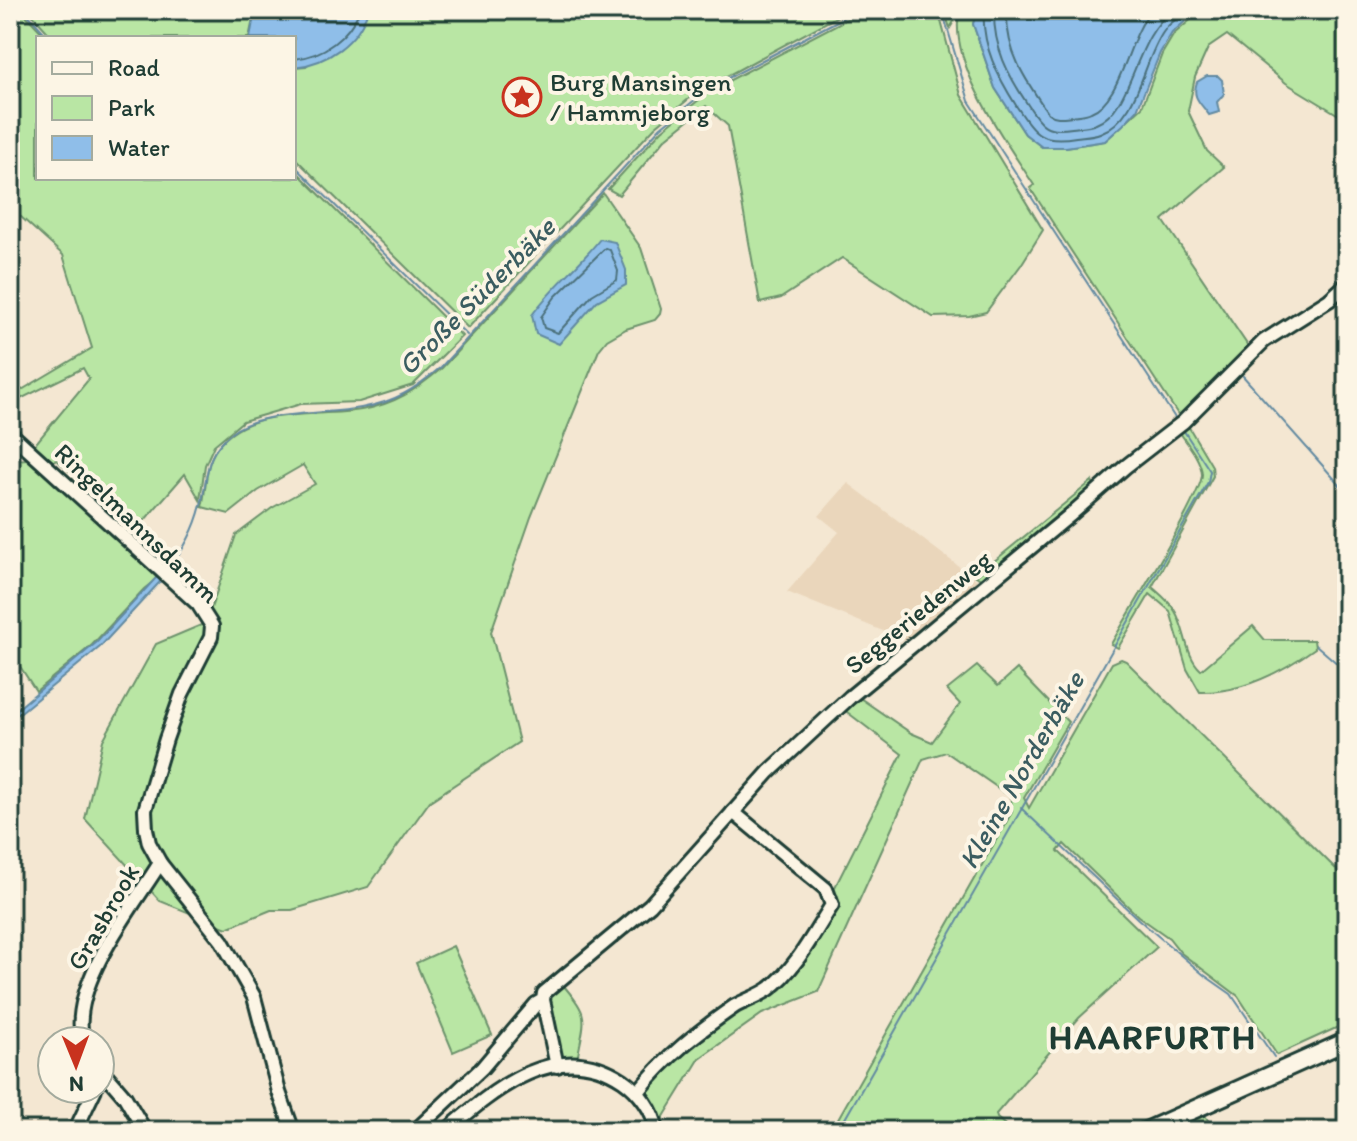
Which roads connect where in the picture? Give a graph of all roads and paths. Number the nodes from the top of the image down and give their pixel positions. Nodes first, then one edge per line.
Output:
1 (1347, 284) edge
2 (10, 433) edge
3 (733, 812) junction
4 (160, 863) junction
5 (543, 1000) junction
6 (80, 1025) edge
7 (1347, 1041) edge
8 (557, 1066) junction
9 (116, 1088) edge
10 (638, 1092) junction
11 (87, 1105) edge
12 (75, 1131) edge
13 (145, 1131) edge
14 (293, 1131) edge
15 (415, 1131) edge
16 (446, 1131) edge
17 (657, 1131) edge
18 (1146, 1131) edge

1 - 3 street, Seggeriedenweg
2 - 4 street, Ringelmannsdamm
3 - 5 street, Seggeriedenweg
3 - 10 street
4 - 6 street, Grasbrook
4 - 14 street, Ringelmannsdamm
5 - 8 street
5 - 15 street, Seggeriedenweg
7 - 18 main road
8 - 10 street
8 - 16 street
9 - 13 street
10 - 17 street
11 - 12 street

